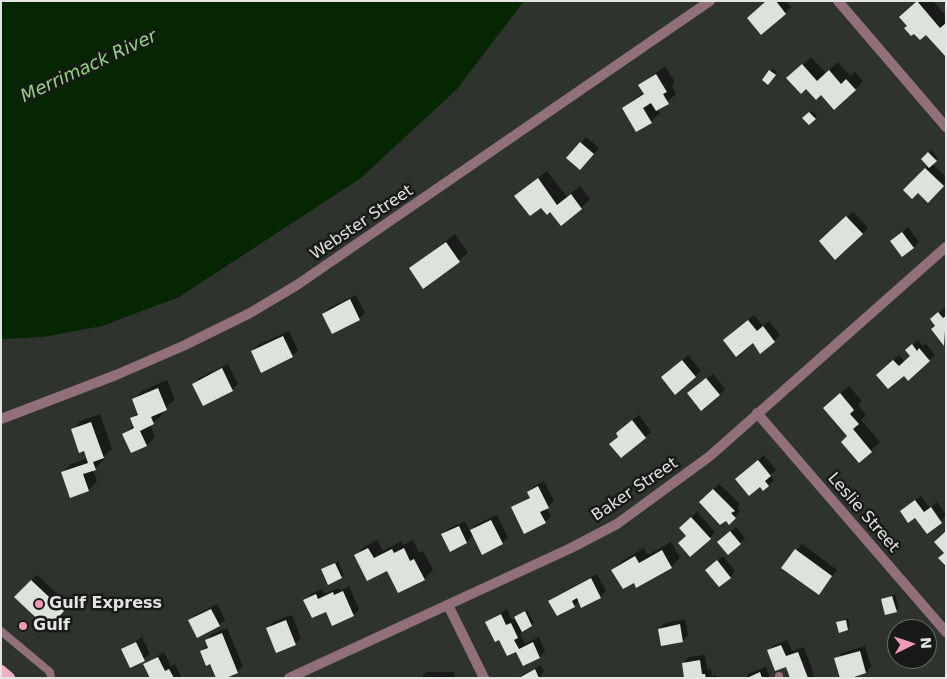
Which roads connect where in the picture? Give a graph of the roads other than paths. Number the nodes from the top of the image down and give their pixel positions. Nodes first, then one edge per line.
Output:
1 (710, 1) edge
2 (838, 1) edge
3 (946, 127) edge
4 (946, 247) edge
5 (757, 413) junction
6 (1, 419) edge
7 (448, 605) junction
8 (1, 631) edge
9 (946, 632) edge
10 (1, 671) edge
11 (51, 675) edge
12 (9, 678) edge
13 (289, 678) edge
14 (484, 678) edge

1 - 6 street, Webster Street
2 - 3 street
4 - 5 street, Baker Street
5 - 7 street, Baker Street
5 - 9 street, Leslie Street
7 - 13 street, Baker Street
7 - 14 street
8 - 11 lane
10 - 12 main road

